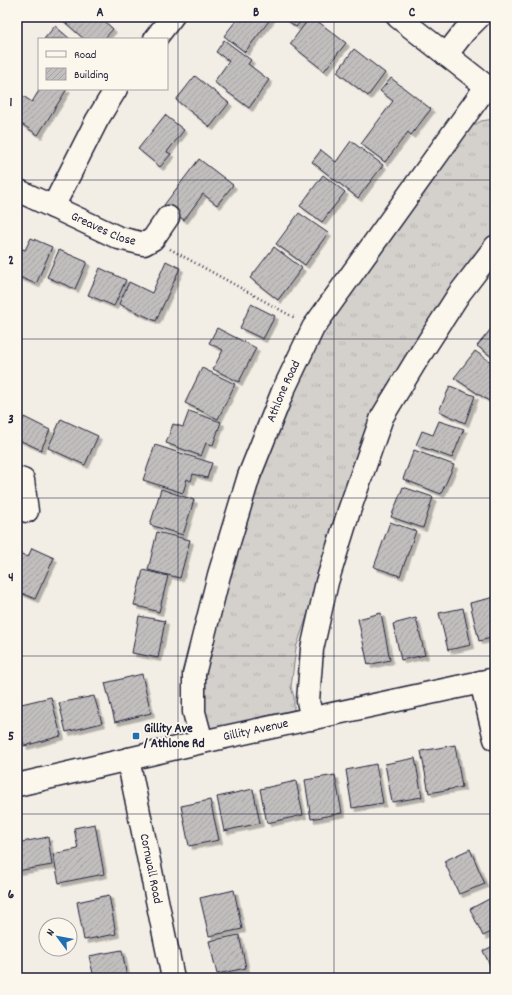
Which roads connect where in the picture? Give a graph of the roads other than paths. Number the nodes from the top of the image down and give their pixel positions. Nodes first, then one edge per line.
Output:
1 (172, 17) edge
2 (398, 17) edge
3 (479, 17) edge
4 (156, 38) edge
5 (446, 55) junction
6 (115, 90) edge
7 (490, 90) edge
8 (17, 190) edge
9 (53, 207) junction
10 (168, 217) dead end
11 (495, 247) edge
12 (17, 478) edge
13 (27, 511) dead end
14 (488, 681) edge
15 (312, 719) junction
16 (495, 739) edge
17 (202, 742) junction
18 (128, 759) junction
19 (17, 785) edge
20 (173, 978) edge

1 - 4 street
2 - 5 street
3 - 5 street
5 - 7 street
6 - 9 street
7 - 17 street, Athlone Road
8 - 9 street, Greaves Close
9 - 10 street, Greaves Close
11 - 15 street
12 - 13 street
14 - 15 street, Gillity Avenue
14 - 16 street
15 - 17 street, Gillity Avenue
17 - 18 street, Gillity Avenue
18 - 19 street, Gillity Avenue
18 - 20 street, Cornwall Road

